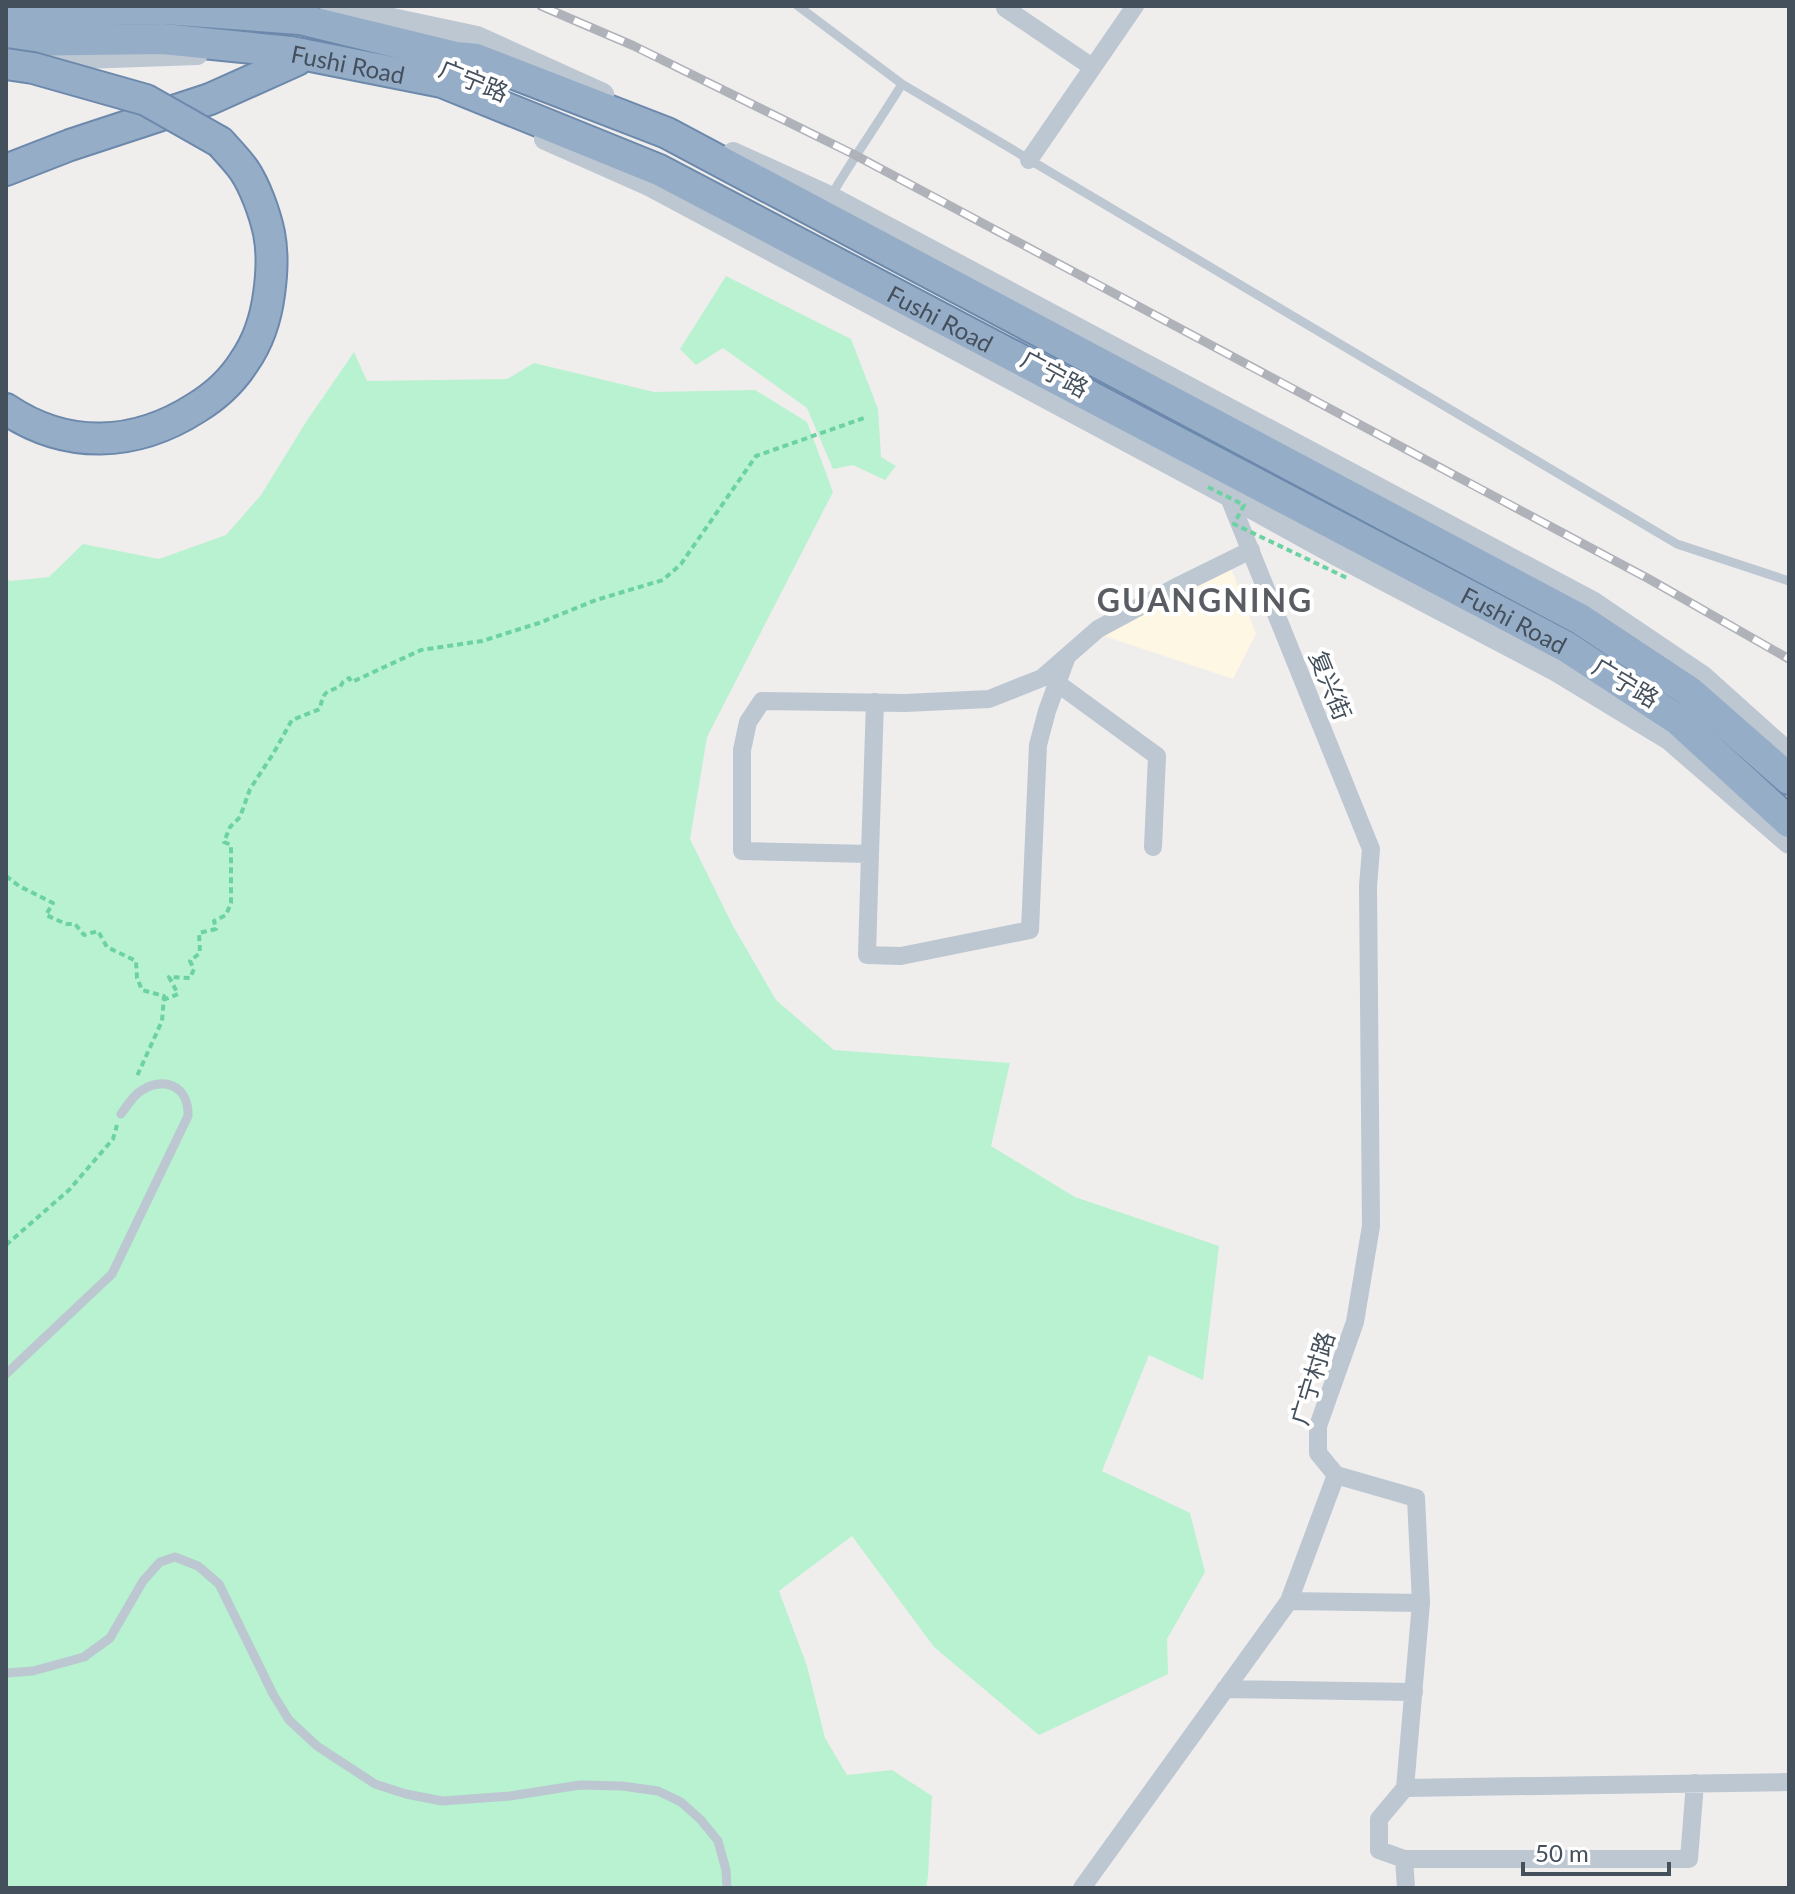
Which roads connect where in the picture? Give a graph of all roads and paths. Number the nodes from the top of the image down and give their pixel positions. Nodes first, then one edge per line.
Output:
1 (331, 6) edge
2 (798, 6) edge
3 (1135, 6) edge
4 (1005, 8) dead end
5 (6, 12) edge
6 (6, 41) edge
7 (297, 60) junction
8 (6, 62) edge
9 (1092, 67) junction
10 (902, 84) junction
11 (1030, 160) junction
12 (6, 170) edge
13 (830, 197) junction
14 (6, 409) edge
15 (864, 418) dead end
16 (1218, 491) junction
17 (1251, 550) junction
18 (1349, 579) dead end
19 (1789, 581) edge
20 (1066, 659) junction
21 (1057, 683) junction
22 (875, 702) junction
23 (1789, 754) edge
24 (1789, 779) edge
25 (1789, 822) edge
26 (1789, 843) edge
27 (1153, 847) dead end
28 (1371, 849) joint
29 (870, 854) junction
30 (6, 876) edge
31 (163, 1000) junction
32 (121, 1114) junction
33 (6, 1245) edge
34 (6, 1374) edge
35 (1336, 1475) junction
36 (1289, 1601) junction
37 (1421, 1603) junction
38 (6, 1673) edge
39 (1225, 1689) junction
40 (1414, 1692) junction
41 (1789, 1782) edge
42 (1695, 1783) junction
43 (1405, 1788) junction
44 (1404, 1859) junction
45 (727, 1888) edge
46 (1082, 1888) edge
47 (1406, 1888) edge

1 - 13 street, 广宁路
2 - 10 lane
3 - 9 street
4 - 9 street
5 - 24 highway, Fushi Road
6 - 25 highway, Fushi Road
7 - 8 street, 广宁路
7 - 12 highway
7 - 16 street, 广宁路
8 - 14 highway, bridge
9 - 11 street
10 - 11 lane
10 - 13 lane
11 - 19 lane
13 - 23 street, 广宁路
15 - 31 path
16 - 17 street, 复兴街
16 - 18 path, bridge
16 - 26 street, 广宁路
17 - 20 street
17 - 28 street, 复兴街
20 - 21 street
20 - 22 street
21 - 27 street
21 - 29 street
22 - 29 street
22 - 29 street
28 - 35 street, 广宁村路
30 - 31 path
31 - 32 path
32 - 33 path
32 - 34 lane
35 - 36 street
35 - 37 street
36 - 37 street
36 - 39 street
37 - 40 street
38 - 45 lane
39 - 40 street
39 - 46 street
40 - 43 street
41 - 42 street
42 - 43 street
42 - 44 street
43 - 44 street
44 - 47 street

